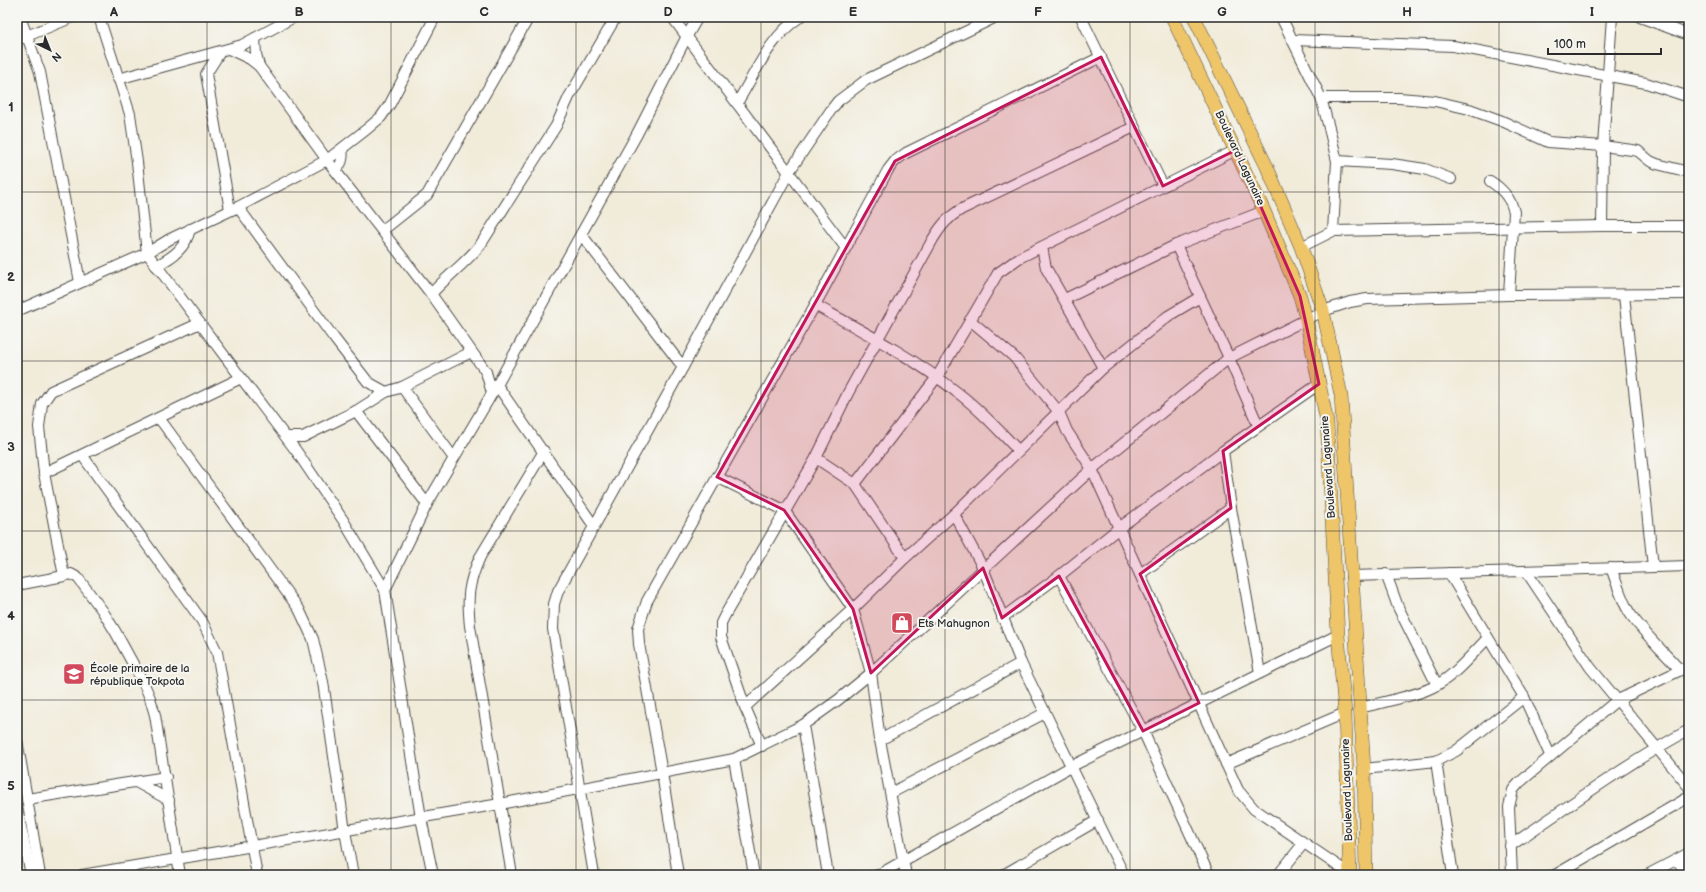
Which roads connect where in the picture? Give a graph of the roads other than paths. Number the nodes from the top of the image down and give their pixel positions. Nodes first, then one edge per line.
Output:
1 (20, 17) edge
2 (73, 17) edge
3 (99, 17) edge
4 (294, 17) edge
5 (435, 17) edge
6 (529, 17) edge
7 (616, 17) edge
8 (672, 17) edge
9 (698, 17) edge
10 (800, 17) edge
11 (996, 17) edge
12 (1081, 17) edge
13 (1172, 17) edge
14 (1194, 17) edge
15 (1281, 17) edge
16 (1612, 17) edge
17 (1640, 17) edge
18 (1689, 35) edge
19 (28, 36) junction
20 (687, 36) junction
21 (255, 38) junction
22 (17, 40) edge
23 (1293, 40) junction
24 (225, 50) junction
25 (198, 57) junction
26 (1100, 57) junction
27 (259, 66) junction
28 (206, 74) junction
29 (1607, 76) junction
30 (118, 78) junction
31 (1689, 97) edge
32 (1321, 98) junction
33 (737, 103) junction
34 (1134, 127) junction
35 (1603, 146) junction
36 (342, 150) junction
37 (1236, 150) junction
38 (327, 160) junction
39 (1336, 161) junction
40 (336, 171) junction
41 (789, 172) junction
42 (1689, 172) edge
43 (1451, 179) dead end
44 (1490, 181) dead end
45 (1163, 186) junction
46 (234, 209) junction
47 (1264, 211) junction
48 (1602, 226) junction
49 (1689, 226) edge
50 (1513, 228) junction
51 (190, 229) junction
52 (383, 230) junction
53 (1333, 231) junction
54 (582, 234) junction
55 (1176, 245) junction
56 (845, 247) junction
57 (1042, 247) junction
58 (1301, 247) junction
59 (147, 253) junction
60 (156, 266) junction
61 (80, 282) junction
62 (428, 290) junction
63 (1509, 295) junction
64 (1624, 296) junction
65 (1200, 297) junction
66 (1689, 297) edge
67 (1065, 299) junction
68 (815, 304) junction
69 (17, 311) edge
70 (1324, 311) junction
71 (1306, 319) junction
72 (970, 320) junction
73 (200, 323) junction
74 (878, 339) junction
75 (471, 352) junction
76 (1229, 358) junction
77 (683, 367) junction
78 (1104, 368) junction
79 (486, 372) junction
80 (503, 375) junction
81 (937, 377) junction
82 (241, 378) junction
83 (368, 382) junction
84 (1320, 384) junction
85 (402, 387) junction
86 (495, 389) junction
87 (386, 392) junction
88 (372, 401) junction
89 (356, 411) junction
90 (1059, 412) junction
91 (159, 418) junction
92 (1258, 426) junction
93 (286, 437) junction
94 (303, 437) junction
95 (1018, 450) junction
96 (544, 451) junction
97 (1223, 451) junction
98 (297, 452) junction
99 (82, 455) junction
100 (453, 457) junction
101 (816, 458) junction
102 (1092, 469) junction
103 (44, 473) junction
104 (717, 477) junction
105 (855, 484) junction
106 (427, 504) junction
107 (1231, 508) junction
108 (784, 510) junction
109 (954, 514) junction
110 (594, 526) junction
111 (1119, 528) junction
112 (905, 558) junction
113 (1689, 566) edge
114 (1653, 567) junction
115 (983, 568) junction
116 (1611, 568) junction
117 (1526, 571) junction
118 (1449, 573) junction
119 (1140, 574) junction
120 (1386, 574) junction
121 (64, 576) junction
122 (1059, 576) junction
123 (1351, 576) junction
124 (17, 585) edge
125 (385, 590) junction
126 (852, 610) junction
127 (1002, 618) junction
128 (1338, 635) junction
129 (1487, 639) junction
130 (1021, 663) junction
131 (1685, 668) edge
132 (871, 673) junction
133 (1260, 673) junction
134 (1437, 685) junction
135 (1524, 697) junction
136 (1616, 701) junction
137 (1199, 703) junction
138 (746, 707) junction
139 (1360, 708) junction
140 (1345, 712) junction
141 (1045, 713) junction
142 (803, 724) junction
143 (1689, 730) edge
144 (1143, 731) junction
145 (17, 740) edge
146 (880, 740) junction
147 (762, 746) junction
148 (1656, 748) junction
149 (1550, 755) junction
150 (734, 760) junction
151 (1436, 761) junction
152 (1226, 764) junction
153 (1072, 766) junction
154 (1364, 768) junction
155 (662, 773) junction
156 (166, 777) junction
157 (136, 782) junction
158 (1689, 787) edge
159 (579, 788) junction
160 (891, 793) junction
161 (1689, 797) edge
162 (27, 799) junction
163 (169, 800) junction
164 (500, 804) junction
165 (17, 808) edge
166 (421, 818) junction
167 (1098, 820) junction
168 (345, 831) junction
169 (1303, 844) junction
170 (1510, 846) junction
171 (252, 847) junction
172 (1689, 854) edge
173 (178, 860) junction
174 (904, 860) junction
175 (1677, 860) junction
176 (1350, 874) edge
177 (31, 875) edge
178 (40, 875) edge
179 (82, 875) edge
180 (180, 875) edge
181 (257, 875) edge
182 (353, 875) edge
183 (433, 875) edge
184 (512, 875) edge
185 (594, 875) edge
186 (678, 875) edge
187 (754, 875) edge
188 (828, 875) edge
189 (878, 875) edge
190 (906, 875) edge
191 (1003, 875) edge
192 (1124, 875) edge
193 (1209, 875) edge
194 (1278, 875) edge
195 (1366, 875) edge
196 (1453, 875) edge
197 (1512, 875) edge
198 (1555, 875) edge
199 (1647, 875) edge
200 (1688, 875) edge

1 - 19 street
2 - 19 street
3 - 30 street
4 - 21 street
5 - 36 street
6 - 52 street
7 - 62 street
8 - 20 street
9 - 20 street
10 - 33 street
11 - 41 street
12 - 26 street
13 - 37 main road, Boulevard Lagunaire
14 - 58 main road, Boulevard Lagunaire
15 - 23 street
16 - 29 street
17 - 18 street
19 - 22 street
19 - 61 street
20 - 33 street
20 - 54 street
21 - 24 street
21 - 27 street
23 - 29 street
23 - 32 street
24 - 25 street
24 - 27 street
24 - 28 street
25 - 28 street
25 - 30 street
26 - 34 street
26 - 56 street
27 - 38 street
28 - 46 street
29 - 31 street
29 - 35 street
30 - 59 street
32 - 35 street
32 - 39 street
33 - 41 street
34 - 45 street
34 - 74 street
35 - 42 street
35 - 48 street
36 - 38 street
36 - 40 street
37 - 45 street
37 - 47 main road, Boulevard Lagunaire
38 - 40 street
38 - 46 street
39 - 43 street
39 - 53 street
40 - 52 street
41 - 56 street
41 - 77 street
44 - 50 street
45 - 57 street
46 - 51 street
46 - 83 street
47 - 55 street
47 - 71 main road, Boulevard Lagunaire
48 - 49 street
48 - 50 street
50 - 53 street
50 - 63 street
51 - 59 street
51 - 60 street
52 - 62 street
53 - 58 street
54 - 77 street
54 - 80 street
55 - 65 street
55 - 67 street
56 - 68 street
57 - 67 street
57 - 72 street
58 - 70 main road, Boulevard Lagunaire
59 - 60 street
59 - 61 street
60 - 73 street
61 - 69 street
62 - 75 street
63 - 64 street
63 - 70 street
64 - 66 street
64 - 114 street
65 - 76 street
65 - 78 street
67 - 78 street
68 - 74 street
68 - 104 street
70 - 71 street
70 - 123 main road, Boulevard Lagunaire
71 - 76 street
71 - 84 main road, Boulevard Lagunaire
72 - 81 street
72 - 90 street
73 - 82 street
73 - 103 street
74 - 81 street
74 - 101 street
75 - 79 street
75 - 85 street
76 - 92 street
76 - 102 street
77 - 110 street
78 - 90 street
79 - 80 street
79 - 86 street
80 - 86 street
81 - 95 street
81 - 105 street
82 - 91 street
82 - 93 street
83 - 87 street
83 - 88 street
84 - 92 street
84 - 128 main road, Boulevard Lagunaire
85 - 87 street
85 - 100 street
86 - 96 street
86 - 100 street
87 - 88 street
88 - 89 street
89 - 94 street
89 - 106 street
90 - 95 street
90 - 102 street
91 - 99 street
91 - 168 street
92 - 97 street
93 - 94 street
93 - 98 street
94 - 98 street
95 - 109 street
96 - 110 street
96 - 164 street
97 - 107 street
97 - 111 street
98 - 125 street
99 - 103 street
99 - 171 street
100 - 106 street
101 - 105 street
101 - 108 street
102 - 111 street
102 - 115 street
103 - 121 street
104 - 108 street
104 - 155 street
105 - 112 street
106 - 125 street
107 - 119 street
107 - 133 street
108 - 126 street
108 - 138 street
109 - 112 street
109 - 115 street
110 - 159 street
111 - 119 street
111 - 122 street
112 - 126 street
113 - 114 street
114 - 116 street
115 - 127 street
115 - 132 street
116 - 117 street
116 - 131 street
117 - 118 street
117 - 136 street
118 - 120 street
118 - 129 street
119 - 137 street
120 - 123 street
120 - 134 street
121 - 124 street
121 - 156 street
122 - 127 street
122 - 144 street
123 - 139 main road, Boulevard Lagunaire
125 - 166 street
126 - 132 street
126 - 138 street
127 - 130 street
128 - 133 street
128 - 140 main road, Boulevard Lagunaire
129 - 134 street
129 - 135 street
130 - 141 street
130 - 146 street
131 - 136 street
132 - 142 street
132 - 146 street
133 - 137 street
134 - 139 street
135 - 149 street
135 - 151 street
136 - 148 street
136 - 149 street
137 - 144 street
137 - 152 street
138 - 147 street
139 - 154 main road, Boulevard Lagunaire
140 - 152 street
140 - 176 main road, Boulevard Lagunaire
141 - 153 street
141 - 160 street
142 - 147 street
142 - 188 street
143 - 148 street
144 - 153 street
144 - 193 street
145 - 162 street
146 - 160 street
147 - 150 street
148 - 158 street
148 - 170 street
149 - 170 street
150 - 155 street
150 - 187 street
151 - 154 street
151 - 196 street
152 - 169 street
153 - 167 street
153 - 174 street
154 - 195 main road, Boulevard Lagunaire
155 - 159 street
155 - 186 street
156 - 157 street
156 - 163 street
157 - 162 street
157 - 163 street
159 - 164 street
159 - 185 street
160 - 174 street
161 - 198 street
162 - 178 street
163 - 173 street
164 - 166 street
164 - 184 street
165 - 177 street
166 - 168 street
166 - 183 street
167 - 191 street
167 - 192 street
168 - 171 street
168 - 182 street
169 - 176 street
169 - 194 street
170 - 197 street
171 - 173 street
171 - 181 street
172 - 175 street
173 - 179 street
173 - 180 street
174 - 189 street
174 - 190 street
175 - 199 street
175 - 200 street

